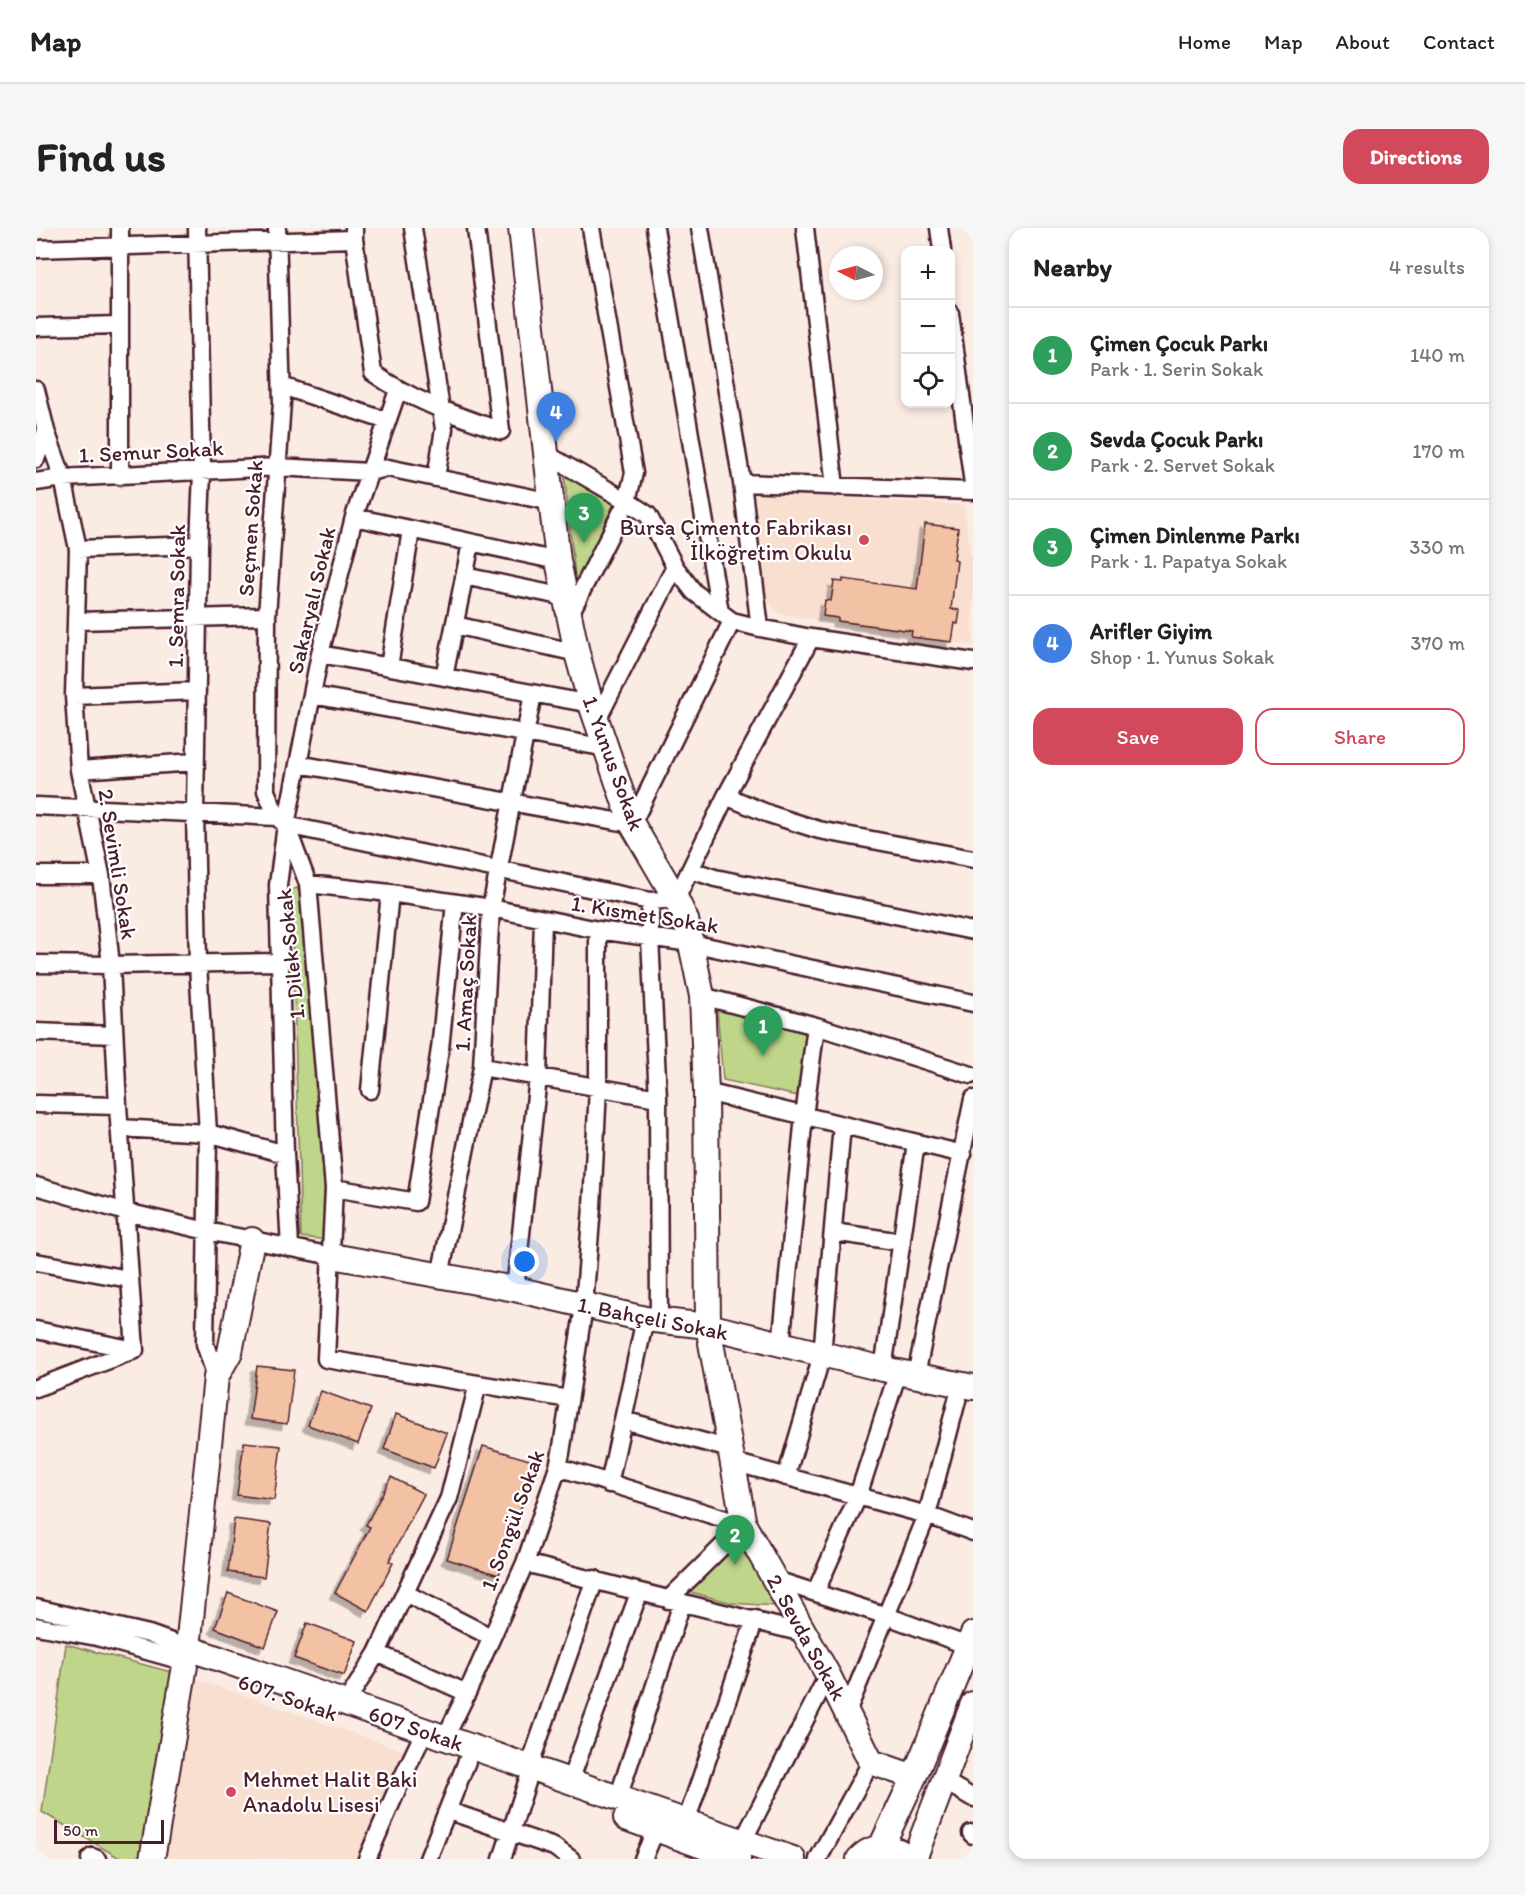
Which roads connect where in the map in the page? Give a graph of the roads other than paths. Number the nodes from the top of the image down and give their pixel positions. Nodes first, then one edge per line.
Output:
1 (120, 228) edge
2 (413, 228) edge
3 (476, 228) edge
4 (521, 228) edge
5 (591, 228) edge
6 (655, 228) edge
7 (700, 228) edge
8 (806, 228) edge
9 (939, 228) edge
10 (354, 234) edge
11 (277, 235) edge
12 (197, 236) edge
13 (120, 246) junction
14 (941, 246) edge
15 (36, 249) edge
16 (120, 325) junction
17 (36, 327) edge
18 (955, 344) edge
19 (282, 386) junction
20 (36, 390) edge
21 (398, 390) junction
22 (440, 409) junction
23 (387, 421) junction
24 (46, 431) junction
25 (548, 455) junction
26 (36, 459) edge
27 (277, 467) junction
28 (202, 472) junction
29 (369, 472) junction
30 (120, 476) junction
31 (63, 478) junction
32 (436, 478) junction
33 (36, 482) edge
34 (742, 483) junction
35 (973, 484) edge
36 (835, 487) junction
37 (973, 491) edge
38 (627, 501) junction
39 (552, 502) junction
40 (354, 517) junction
41 (411, 530) junction
42 (471, 543) junction
43 (199, 545) junction
44 (78, 549) junction
45 (558, 561) junction
46 (675, 567) junction
47 (464, 576) junction
48 (567, 607) junction
49 (267, 616) junction
50 (726, 616) junction
51 (198, 618) junction
52 (78, 621) junction
53 (455, 625) junction
54 (760, 628) junction
55 (811, 638) junction
56 (577, 653) junction
57 (320, 654) junction
58 (973, 662) edge
59 (389, 667) junction
60 (444, 677) junction
61 (197, 691) junction
62 (533, 694) junction
63 (312, 695) junction
64 (74, 696) junction
65 (594, 712) junction
66 (526, 734) junction
67 (607, 748) junction
68 (195, 762) junction
69 (298, 764) junction
70 (79, 771) junction
71 (726, 796) junction
72 (512, 802) junction
73 (36, 806) edge
74 (87, 808) junction
75 (195, 813) junction
76 (281, 821) junction
77 (632, 824) junction
78 (973, 859) edge
79 (499, 868) junction
80 (692, 870) junction
81 (36, 875) edge
82 (101, 875) junction
83 (308, 884) junction
84 (390, 893) junction
85 (676, 899) junction
86 (650, 901) junction
87 (455, 903) junction
88 (491, 908) junction
89 (543, 920) junction
90 (598, 930) junction
91 (973, 931) edge
92 (650, 938) junction
93 (691, 943) junction
94 (279, 962) junction
95 (36, 964) edge
96 (198, 964) junction
97 (111, 965) junction
98 (702, 996) junction
99 (973, 1003) edge
100 (816, 1026) junction
101 (36, 1032) edge
102 (114, 1035) junction
103 (482, 1067) junction
104 (972, 1072) edge
105 (538, 1077) junction
106 (598, 1088) junction
107 (370, 1090) dead end
108 (706, 1092) junction
109 (658, 1098) junction
110 (973, 1099) edge
111 (36, 1104) edge
112 (118, 1106) junction
113 (804, 1116) junction
114 (842, 1125) junction
115 (119, 1128) junction
116 (208, 1133) junction
117 (916, 1143) junction
118 (285, 1154) junction
119 (963, 1154) junction
120 (36, 1186) edge
121 (334, 1188) junction
122 (126, 1212) junction
123 (207, 1231) junction
124 (833, 1233) junction
125 (252, 1240) junction
126 (902, 1242) junction
127 (290, 1248) junction
128 (332, 1256) junction
129 (36, 1262) edge
130 (440, 1276) junction
131 (129, 1280) junction
132 (515, 1289) junction
133 (584, 1306) junction
134 (652, 1320) junction
135 (708, 1326) junction
136 (36, 1330) edge
137 (781, 1345) junction
138 (135, 1350) junction
139 (822, 1355) junction
140 (899, 1372) junction
141 (216, 1377) junction
142 (478, 1384) junction
143 (967, 1386) edge
144 (36, 1388) edge
145 (569, 1399) junction
146 (623, 1420) junction
147 (731, 1456) junction
148 (558, 1467) junction
149 (786, 1477) junction
150 (609, 1484) junction
151 (858, 1496) junction
152 (927, 1515) junction
153 (744, 1525) junction
154 (973, 1532) edge
155 (525, 1563) junction
156 (595, 1579) junction
157 (776, 1580) junction
158 (816, 1591) junction
159 (405, 1593) junction
160 (639, 1593) junction
161 (675, 1602) junction
162 (36, 1608) edge
163 (887, 1616) junction
164 (755, 1620) junction
165 (36, 1626) edge
166 (803, 1633) junction
167 (491, 1637) junction
168 (971, 1640) edge
169 (377, 1653) junction
170 (187, 1655) junction
171 (828, 1675) junction
172 (352, 1693) dead end
173 (467, 1693) junction
174 (973, 1704) edge
175 (847, 1712) junction
176 (968, 1734) edge
177 (445, 1738) junction
178 (419, 1743) junction
179 (466, 1761) junction
180 (871, 1762) junction
181 (528, 1775) junction
182 (914, 1777) junction
183 (570, 1781) junction
184 (944, 1781) junction
185 (618, 1798) junction
186 (973, 1798) edge
187 (448, 1811) junction
188 (686, 1822) junction
189 (656, 1829) junction
190 (748, 1831) dead end
191 (512, 1832) junction
192 (881, 1847) junction
193 (90, 1859) edge
194 (97, 1859) edge
195 (152, 1859) edge
196 (367, 1859) edge
197 (428, 1859) edge
198 (502, 1859) edge
199 (571, 1859) edge
200 (643, 1859) edge
201 (738, 1859) edge
202 (793, 1859) edge
203 (818, 1859) edge
204 (859, 1859) edge
205 (910, 1859) edge
206 (915, 1859) edge

1 - 13 street
2 - 22 street
3 - 22 street
4 - 25 street, 1. Yunus Sokak
5 - 38 street
6 - 50 street
7 - 34 street
8 - 36 street
9 - 14 street
10 - 11 street
10 - 21 street
11 - 12 street
11 - 19 street, Seçmen Sokak
12 - 13 street
12 - 28 street, 1. Semra Sokak
13 - 15 street
13 - 16 street
16 - 17 street
16 - 30 street
18 - 35 street
19 - 23 street
19 - 27 street, Seçmen Sokak
20 - 24 street, 2. Sevimli Sokak
21 - 22 street
21 - 23 street, Sakaryalı Sokak
22 - 32 street
23 - 29 street, Sakaryalı Sokak
24 - 26 street
24 - 31 street, 2. Sevimli Sokak
25 - 38 street
25 - 39 street, 1. Yunus Sokak
27 - 28 street, 1. Semur Sokak
27 - 29 street, 1. Semur Sokak
27 - 49 street, Seçmen Sokak
28 - 30 street, 1. Semur Sokak
28 - 43 street, 1. Semra Sokak
29 - 32 street, 1. Semur Sokak
29 - 40 street, Sakaryalı Sokak
30 - 31 street, 1. Semur Sokak
31 - 33 street, 1. Semur Sokak
31 - 44 street, 2. Sevimli Sokak
32 - 39 street, 1. Semur Sokak
34 - 36 street
34 - 54 street
36 - 37 street
38 - 46 street
38 - 48 street
39 - 45 street, 1. Yunus Sokak
40 - 41 street
40 - 57 street, Sakaryalı Sokak
41 - 42 street
41 - 59 street
42 - 45 street
42 - 47 street
43 - 44 street
43 - 51 street, 1. Semra Sokak
44 - 52 street, 2. Sevimli Sokak
45 - 48 street, 1. Yunus Sokak
46 - 50 street
46 - 65 street
47 - 48 street
47 - 53 street
48 - 56 street, 1. Yunus Sokak
49 - 51 street
49 - 76 street, Seçmen Sokak
50 - 54 street
50 - 77 street
51 - 52 street
51 - 61 street, 1. Semra Sokak
52 - 64 street, 2. Sevimli Sokak
53 - 56 street
53 - 60 street
54 - 55 street
55 - 58 street
55 - 71 street
56 - 65 street, 1. Yunus Sokak
57 - 59 street
57 - 63 street, Sakaryalı Sokak
59 - 60 street
60 - 62 street
61 - 64 street
61 - 68 street, 1. Semra Sokak
62 - 65 street
62 - 66 street, 1. Amaç Sokak
63 - 66 street
63 - 69 street, Sakaryalı Sokak
64 - 70 street, 2. Sevimli Sokak
65 - 67 street, 1. Yunus Sokak
66 - 67 street
66 - 72 street, 1. Amaç Sokak
67 - 77 street, 1. Yunus Sokak
68 - 70 street
68 - 75 street, 1. Semra Sokak
69 - 72 street
69 - 76 street, Sakaryalı Sokak
70 - 74 street, 2. Sevimli Sokak
71 - 78 street
71 - 80 street
72 - 77 street
72 - 79 street, 1. Amaç Sokak
73 - 74 street
74 - 75 street
74 - 82 street, 2. Sevimli Sokak
75 - 76 street
75 - 96 street, 1. Semra Sokak
76 - 79 street
76 - 83 street, 1. Dilek Sokak
76 - 94 street, 1. Dilek Sokak
77 - 85 street, 1. Yunus Sokak
79 - 86 street
79 - 88 street, 1. Amaç Sokak
80 - 85 street
80 - 91 street
81 - 82 street
82 - 97 street, 2. Sevimli Sokak
83 - 84 street, 1. Kısmet Sokak
83 - 121 street, 1. Dilek Sokak
84 - 87 street, 1. Kısmet Sokak
84 - 107 street
85 - 86 street
85 - 93 street, 1. Yunus Sokak
86 - 92 street
87 - 88 street, 1. Kısmet Sokak
87 - 121 street
88 - 89 street, 1. Kısmet Sokak
88 - 103 street, 1. Amaç Sokak
89 - 90 street, 1. Kısmet Sokak
89 - 105 street
90 - 92 street, 1. Kısmet Sokak
90 - 106 street, 1. Songül Sokak
92 - 93 street, 1. Kısmet Sokak
92 - 109 street
93 - 98 street, 1. Yunus Sokak
93 - 99 street, 1. Kısmet Sokak
94 - 96 street
94 - 118 street, 1. Dilek Sokak
95 - 97 street
96 - 97 street
96 - 116 street, 1. Semra Sokak
97 - 102 street, 2. Sevimli Sokak
98 - 100 street
98 - 108 street, 1. Yunus Sokak
100 - 104 street
100 - 113 street
101 - 102 street
102 - 112 street, 2. Sevimli Sokak
103 - 105 street
103 - 130 street, 1. Amaç Sokak
105 - 106 street
105 - 132 street
106 - 109 street
106 - 133 street, 1. Songül Sokak
108 - 113 street
108 - 135 street, 1. Yunus Sokak
109 - 134 street
110 - 119 street
111 - 112 street
112 - 115 street, 2. Sevimli Sokak
113 - 114 street
113 - 137 street
114 - 117 street
114 - 124 street
115 - 116 street
115 - 122 street, 2. Sevimli Sokak
116 - 118 street
116 - 123 street, 1. Semra Sokak
117 - 119 street
117 - 126 street
118 - 127 street, 1. Dilek Sokak
119 - 140 street
120 - 122 street
121 - 128 street, 1. Dilek Sokak
122 - 123 street
122 - 131 street, 2. Sevimli Sokak
123 - 125 street
123 - 141 street, 1. Semra Sokak
124 - 126 street
124 - 139 street
125 - 127 street
125 - 141 street
126 - 140 street
127 - 128 street
128 - 130 street, 1. Bahçeli Sokak
128 - 142 street, 1. Dilek Sokak
129 - 131 street
130 - 132 street, 1. Bahçeli Sokak
131 - 138 street, 2. Sevimli Sokak
132 - 133 street, 1. Bahçeli Sokak
133 - 134 street, 1. Bahçeli Sokak
133 - 145 street, 1. Songül Sokak
134 - 135 street, 1. Bahçeli Sokak
134 - 146 street
135 - 137 street, 1. Bahçeli Sokak
135 - 147 street, 2. Sevda Sokak
136 - 138 street
137 - 139 street, 1. Bahçeli Sokak
138 - 144 street
139 - 140 street, 1. Bahçeli Sokak
139 - 149 street
140 - 143 street, 1. Bahçeli Sokak
140 - 151 street
141 - 170 street
142 - 145 street
142 - 159 street
143 - 152 street
145 - 148 street, 1. Songül Sokak
146 - 147 street
146 - 150 street
147 - 149 street
147 - 153 street, 2. Sevda Sokak
148 - 150 street
148 - 155 street, 1. Songül Sokak
149 - 151 street
150 - 153 street
151 - 152 street
151 - 158 street
152 - 154 street
152 - 163 street
153 - 157 street, 2. Sevda Sokak
153 - 161 street
155 - 156 street
155 - 167 street, 1. Songül Sokak
156 - 160 street
156 - 181 street
157 - 158 street
157 - 166 street, 2. Sevda Sokak
158 - 163 street
159 - 167 street
159 - 169 street
160 - 161 street
160 - 183 street
161 - 164 street
161 - 185 street
162 - 170 street, 607 Sokak
163 - 168 street
163 - 175 street
164 - 166 street
164 - 188 street
165 - 170 street, 607. Sokak
166 - 171 street, 2. Sevda Sokak
167 - 173 street, 1. Songül Sokak
168 - 182 street
169 - 172 street
169 - 173 street
170 - 177 street, 607 Sokak
170 - 178 street, 607. Sokak
170 - 195 street
171 - 175 street, 2. Sevda Sokak
171 - 190 street
173 - 177 street, 1. Songül Sokak
174 - 176 street
175 - 180 street, 2. Sevda Sokak
176 - 184 street
177 - 181 street, 607 Sokak
178 - 179 street, 607. Sokak
178 - 196 street
179 - 181 street, 607. Sokak
179 - 187 street
180 - 182 street
180 - 203 street
181 - 183 street, 607 Sokak
181 - 189 street, 607. Sokak
181 - 191 street
182 - 192 street
183 - 185 street, 607 Sokak
184 - 186 street
184 - 206 street
185 - 188 street, 607 Sokak
187 - 191 street
187 - 197 street
188 - 202 street, 607 Sokak
189 - 200 street
189 - 201 street, 607. Sokak
191 - 198 street
191 - 199 street
192 - 204 street
192 - 205 street
193 - 194 street

